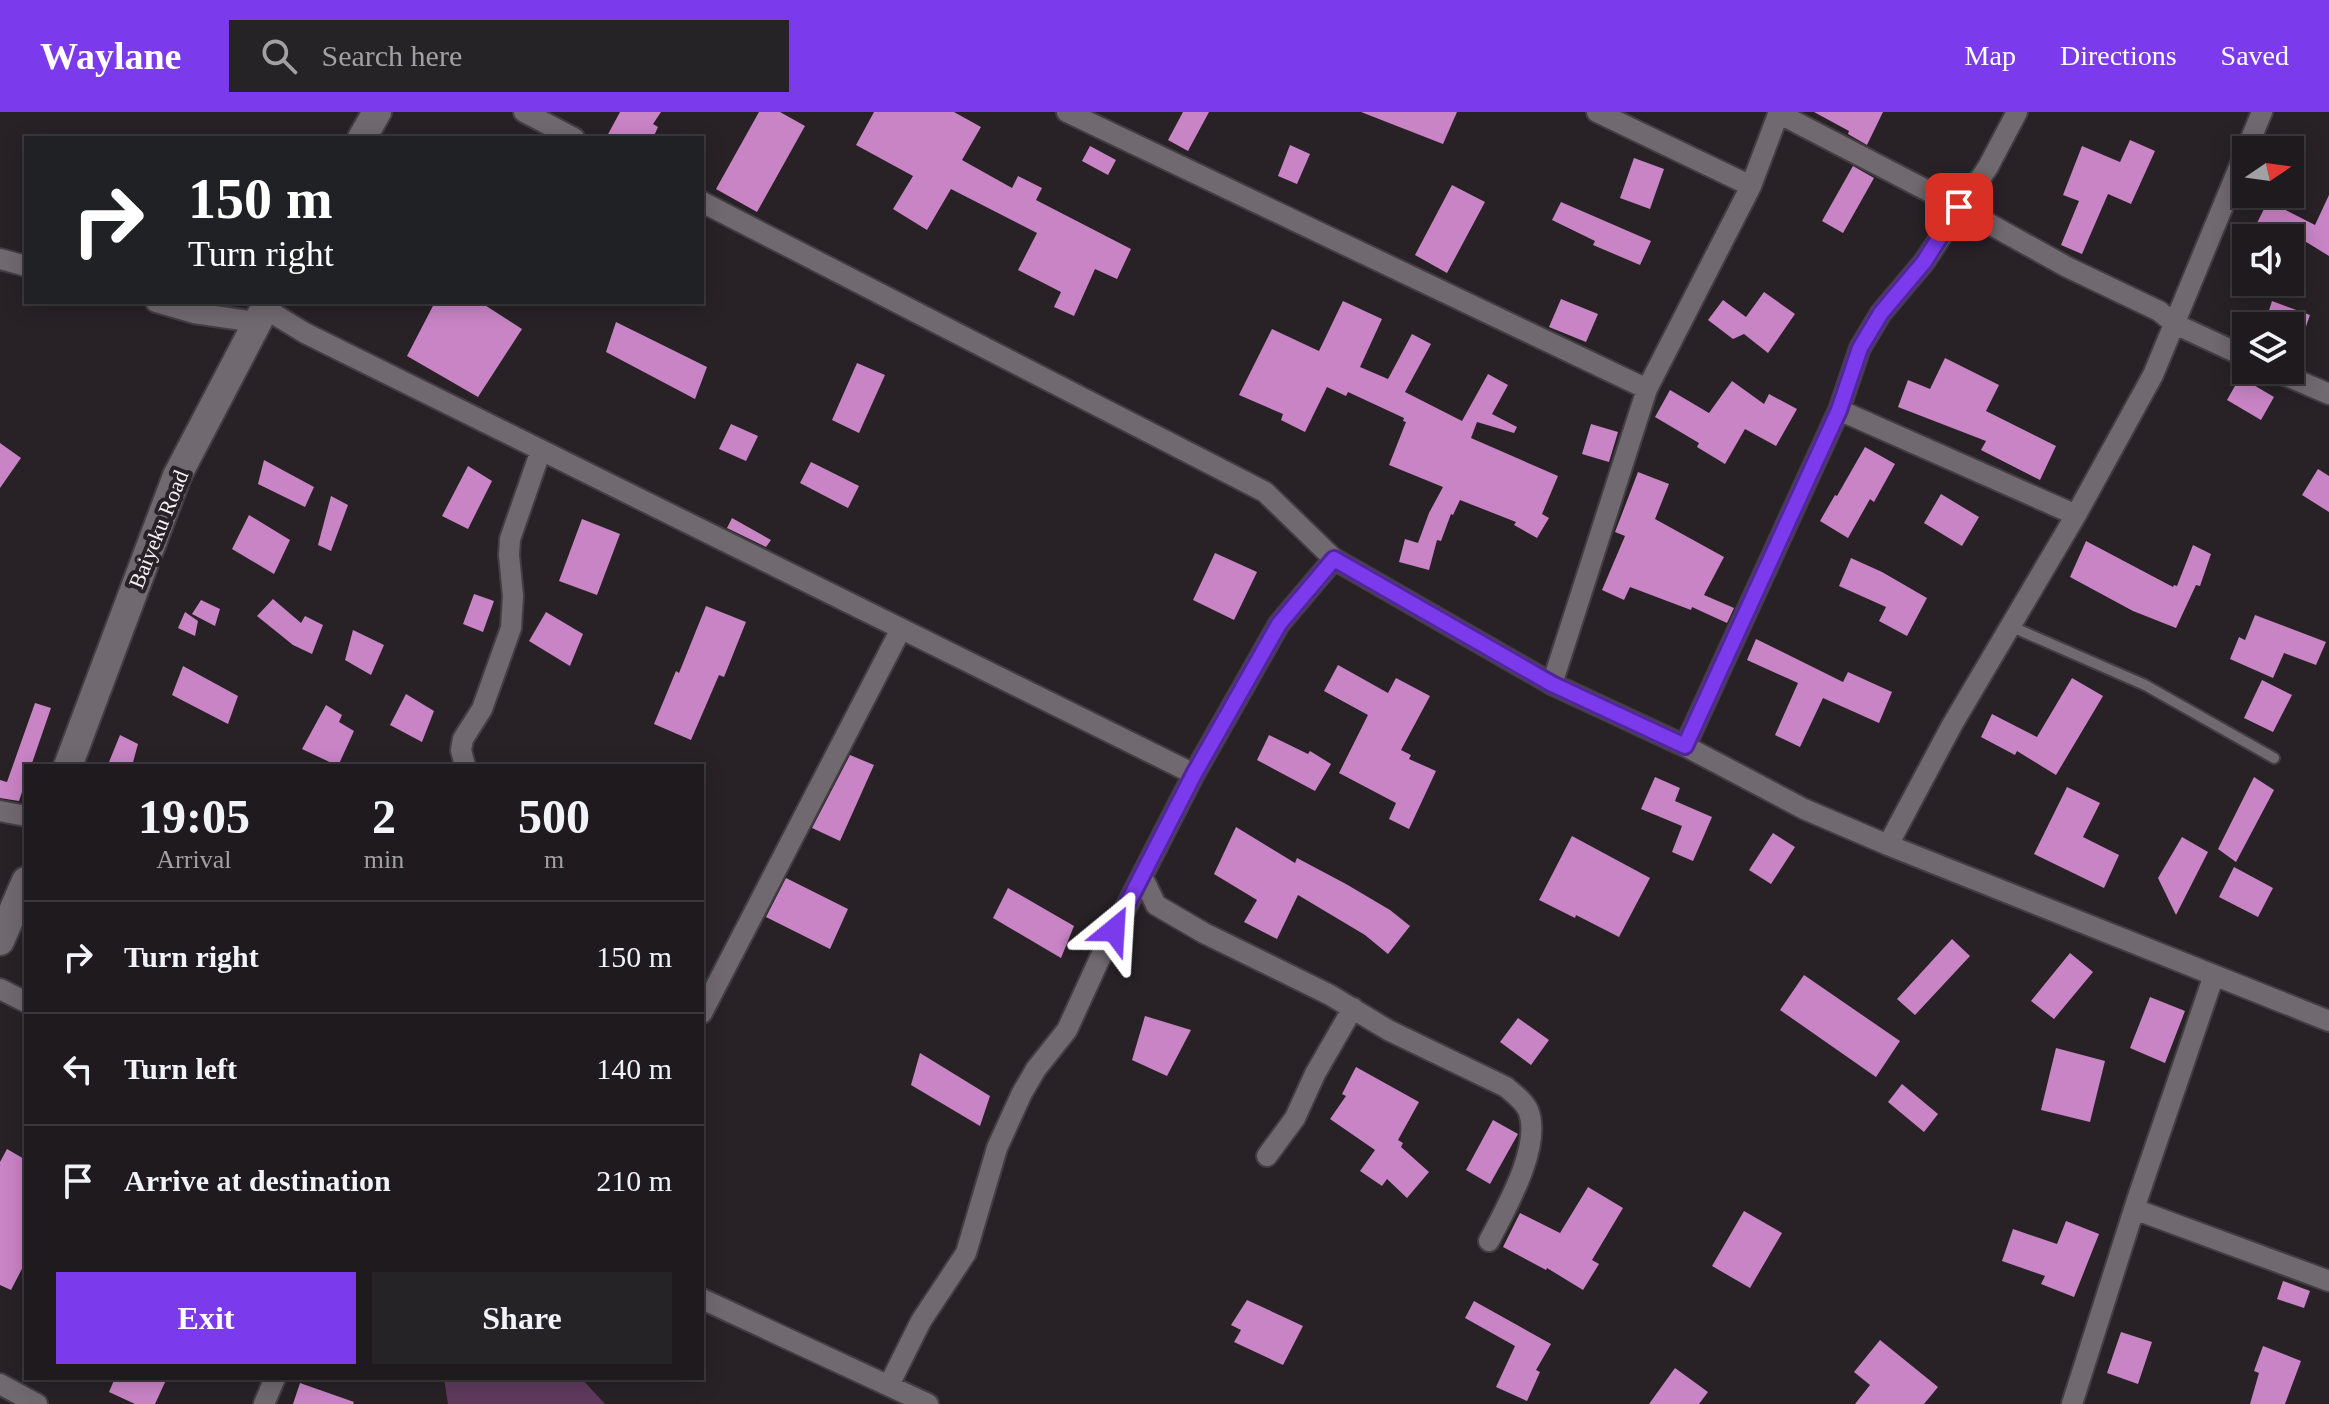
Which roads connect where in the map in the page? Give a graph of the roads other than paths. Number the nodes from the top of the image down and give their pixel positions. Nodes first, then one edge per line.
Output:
1 (377, 112) edge
2 (524, 112) edge
3 (1067, 112) edge
4 (1597, 112) edge
5 (1778, 112) edge
6 (2017, 112) edge
7 (2262, 112) edge
8 (363, 136) edge
9 (570, 136) edge
10 (1751, 186) junction
11 (704, 203) edge
12 (1959, 207) junction
13 (0, 259) edge
14 (24, 265) edge
15 (163, 304) edge
16 (263, 311) edge
17 (2175, 324) junction
18 (2232, 350) edge
19 (2304, 383) edge
20 (1647, 389) junction
21 (2329, 394) edge
22 (1839, 410) junction
23 (541, 450) junction
24 (2076, 515) junction
25 (1334, 559) junction
26 (2010, 626) junction
27 (901, 629) junction
28 (1552, 684) junction
29 (1685, 746) junction
30 (2274, 758) dead end
31 (69, 764) edge
32 (464, 764) edge
33 (1194, 774) junction
34 (0, 811) edge
35 (24, 816) edge
36 (1888, 845) junction
37 (1142, 876) junction
38 (24, 886) edge
39 (0, 941) edge
40 (2214, 975) junction
41 (0, 989) edge
42 (24, 1001) edge
43 (1353, 1008) junction
44 (704, 1009) edge
45 (2329, 1021) edge
46 (1267, 1156) dead end
47 (2134, 1209) junction
48 (1489, 1241) dead end
49 (2329, 1281) edge
50 (704, 1300) edge
51 (274, 1380) edge
52 (889, 1385) junction
53 (1, 1387) edge
54 (37, 1404) edge
55 (264, 1404) edge
56 (928, 1404) edge
57 (2072, 1404) edge

1 - 8 main road
2 - 9 street
3 - 20 street
4 - 10 street
5 - 10 street
5 - 12 street
6 - 12 street
7 - 17 street
10 - 20 street
11 - 25 street
12 - 17 street
12 - 22 street
13 - 14 street
15 - 16 street
16 - 23 street
16 - 31 main road, Baiyeku Road
17 - 18 street
17 - 24 street
19 - 21 street
20 - 28 street
22 - 24 street
22 - 29 street
23 - 27 street
23 - 32 street
24 - 26 street
25 - 28 street
25 - 33 street
26 - 30 lane
26 - 36 street
27 - 33 street
27 - 44 street
28 - 29 street
29 - 36 street
33 - 37 street
34 - 35 street
36 - 40 street
37 - 43 street
37 - 52 street
38 - 39 main road
40 - 45 street
40 - 47 street
41 - 42 street
43 - 46 street
43 - 48 street
47 - 49 street
47 - 57 street
50 - 52 street
51 - 55 street
52 - 56 street
53 - 54 street

